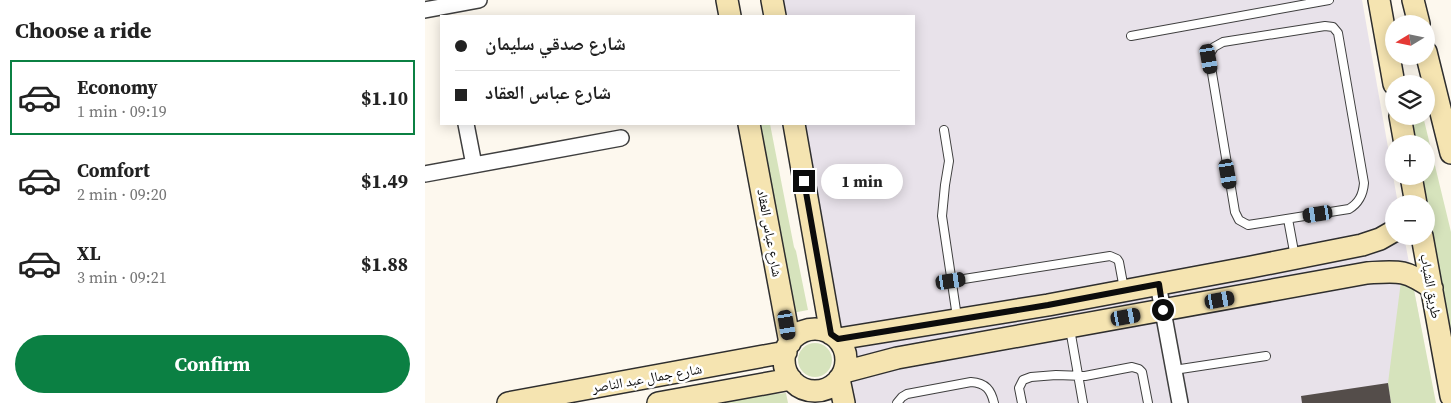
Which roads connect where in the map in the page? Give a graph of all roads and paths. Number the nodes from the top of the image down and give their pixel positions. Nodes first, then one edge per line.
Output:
1 (479, 0) edge
2 (727, 0) edge
3 (772, 0) edge
4 (1329, 0) edge
5 (1379, 0) edge
6 (1413, 0) edge
7 (425, 10) edge
8 (445, 11) edge
9 (730, 15) edge
10 (775, 15) edge
11 (1417, 15) edge
12 (1385, 26) edge
13 (1131, 36) dead end
14 (1429, 65) edge
15 (466, 125) edge
16 (749, 125) edge
17 (794, 125) edge
18 (944, 130) dead end
19 (621, 138) dead end
20 (1451, 153) edge
21 (474, 165) junction
22 (425, 174) edge
23 (1288, 219) junction
24 (1385, 236) edge
25 (1362, 245) junction
26 (1424, 245) edge
27 (1295, 259) junction
28 (1367, 273) junction
29 (951, 281) junction
30 (1159, 284) junction
31 (1431, 288) junction
32 (1124, 290) junction
33 (1048, 305) junction
34 (1163, 310) junction
35 (957, 319) junction
36 (1061, 329) junction
37 (835, 336) junction
38 (788, 348) junction
39 (1266, 356) dead end
40 (1174, 370) junction
41 (842, 376) junction
42 (1078, 376) junction
43 (796, 389) edge
44 (1451, 396) edge
45 (508, 403) edge
46 (658, 403) edge
47 (844, 403) edge
48 (897, 403) edge
49 (993, 403) edge
50 (1022, 403) edge
51 (1083, 403) edge
52 (1148, 403) edge
53 (1180, 403) edge

1 - 8 street
2 - 9 main road
3 - 10 main road
4 - 13 lane
5 - 12 main road
6 - 11 main road
7 - 8 street
14 - 20 main road
15 - 21 street
16 - 38 main road, شارع عباس العقاد
17 - 37 main road
18 - 29 lane
19 - 21 street
21 - 22 street
23 - 23 lane
23 - 27 lane
24 - 25 main road
25 - 27 main road
25 - 28 main road
26 - 31 main road, طريق الشباب
27 - 30 main road
28 - 31 main road
28 - 34 main road
29 - 32 lane
29 - 35 lane
30 - 32 main road
30 - 34 street
31 - 44 main road, طريق الشباب
32 - 33 main road
33 - 35 main road
33 - 36 main road
34 - 36 main road
34 - 40 street
35 - 37 main road
36 - 41 main road
36 - 42 lane
37 - 38 main road
37 - 41 main road
38 - 43 main road
38 - 45 main road, شارع جمال عبد الناصر
39 - 40 lane
40 - 53 street
41 - 43 main road
41 - 47 main road
42 - 50 lane
42 - 51 lane
42 - 52 lane
43 - 46 main road, شارع جمال عبد الناصر
48 - 49 lane

